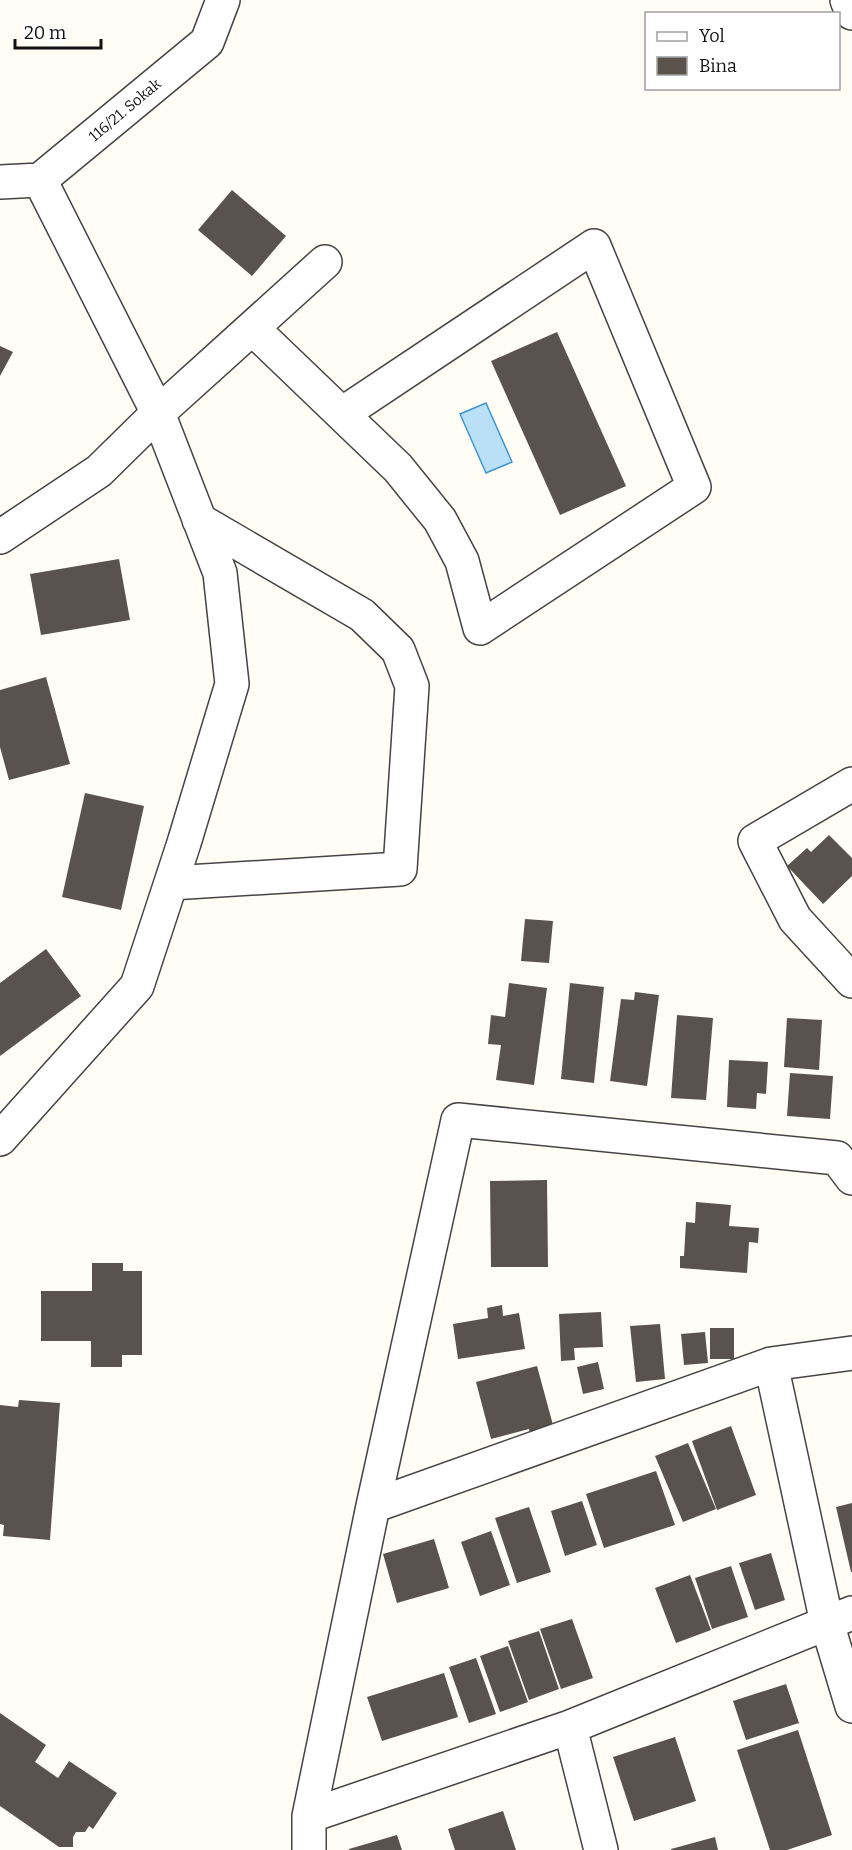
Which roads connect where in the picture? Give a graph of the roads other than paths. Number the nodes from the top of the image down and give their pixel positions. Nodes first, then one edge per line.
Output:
1 (223, 0) edge
2 (847, 0) edge
3 (852, 13) edge
4 (40, 180) junction
5 (0, 182) edge
6 (325, 262) dead end
7 (252, 328) junction
8 (158, 413) junction
9 (342, 414) junction
10 (199, 520) junction
11 (0, 537) edge
12 (852, 784) edge
13 (171, 883) junction
14 (852, 981) edge
15 (0, 1139) edge
16 (847, 1158) edge
17 (852, 1353) edge
18 (771, 1364) junction
19 (373, 1506) junction
20 (839, 1618) edge
21 (852, 1706) edge
22 (570, 1727) junction
23 (309, 1816) junction
24 (309, 1850) edge
25 (601, 1850) edge

1 - 4 street, 116/21. Sokak
2 - 3 street
4 - 5 street
4 - 8 street
6 - 7 street
7 - 8 street
7 - 9 street
8 - 10 street
8 - 11 street
9 - 9 street
10 - 13 street
10 - 13 street
12 - 14 street
13 - 15 street
16 - 19 street
17 - 18 street
18 - 19 street
18 - 20 street
19 - 23 street
20 - 21 street
20 - 22 street
22 - 23 street
22 - 25 street
23 - 24 street

